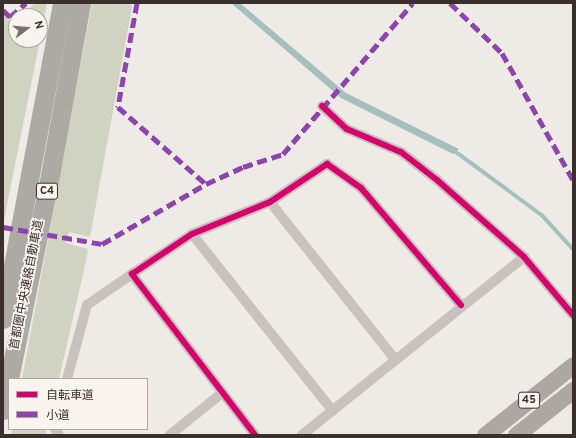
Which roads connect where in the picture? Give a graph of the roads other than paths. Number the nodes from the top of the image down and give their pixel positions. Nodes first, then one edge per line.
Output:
1 (81, 3) edge
2 (62, 4) edge
3 (322, 106) dead end
4 (270, 202) junction
5 (192, 234) junction
6 (524, 257) junction
7 (132, 274) junction
8 (461, 305) junction
9 (573, 315) edge
10 (3, 318) edge
11 (395, 359) junction
12 (573, 365) edge
13 (9, 378) edge
14 (68, 378) edge
15 (8, 385) edge
16 (573, 390) edge
17 (222, 393) junction
18 (3, 410) edge
19 (333, 410) junction
20 (170, 435) edge
21 (255, 435) edge
22 (302, 435) edge
23 (484, 435) edge
24 (516, 435) edge

1 - 13 highway, 首都圏中央連絡自動車道 / C4
2 - 10 highway, 首都圏中央連絡自動車道 / C4
3 - 6 street
4 - 5 street
4 - 8 street
4 - 11 street
5 - 7 street
5 - 19 street
6 - 8 street
6 - 9 street
7 - 14 street
7 - 17 street
8 - 11 street
11 - 19 street
12 - 23 main road, 45
15 - 18 highway, 首都圏中央連絡自動車道 / C4
16 - 24 main road, 45
17 - 20 street
17 - 21 street
19 - 22 street

